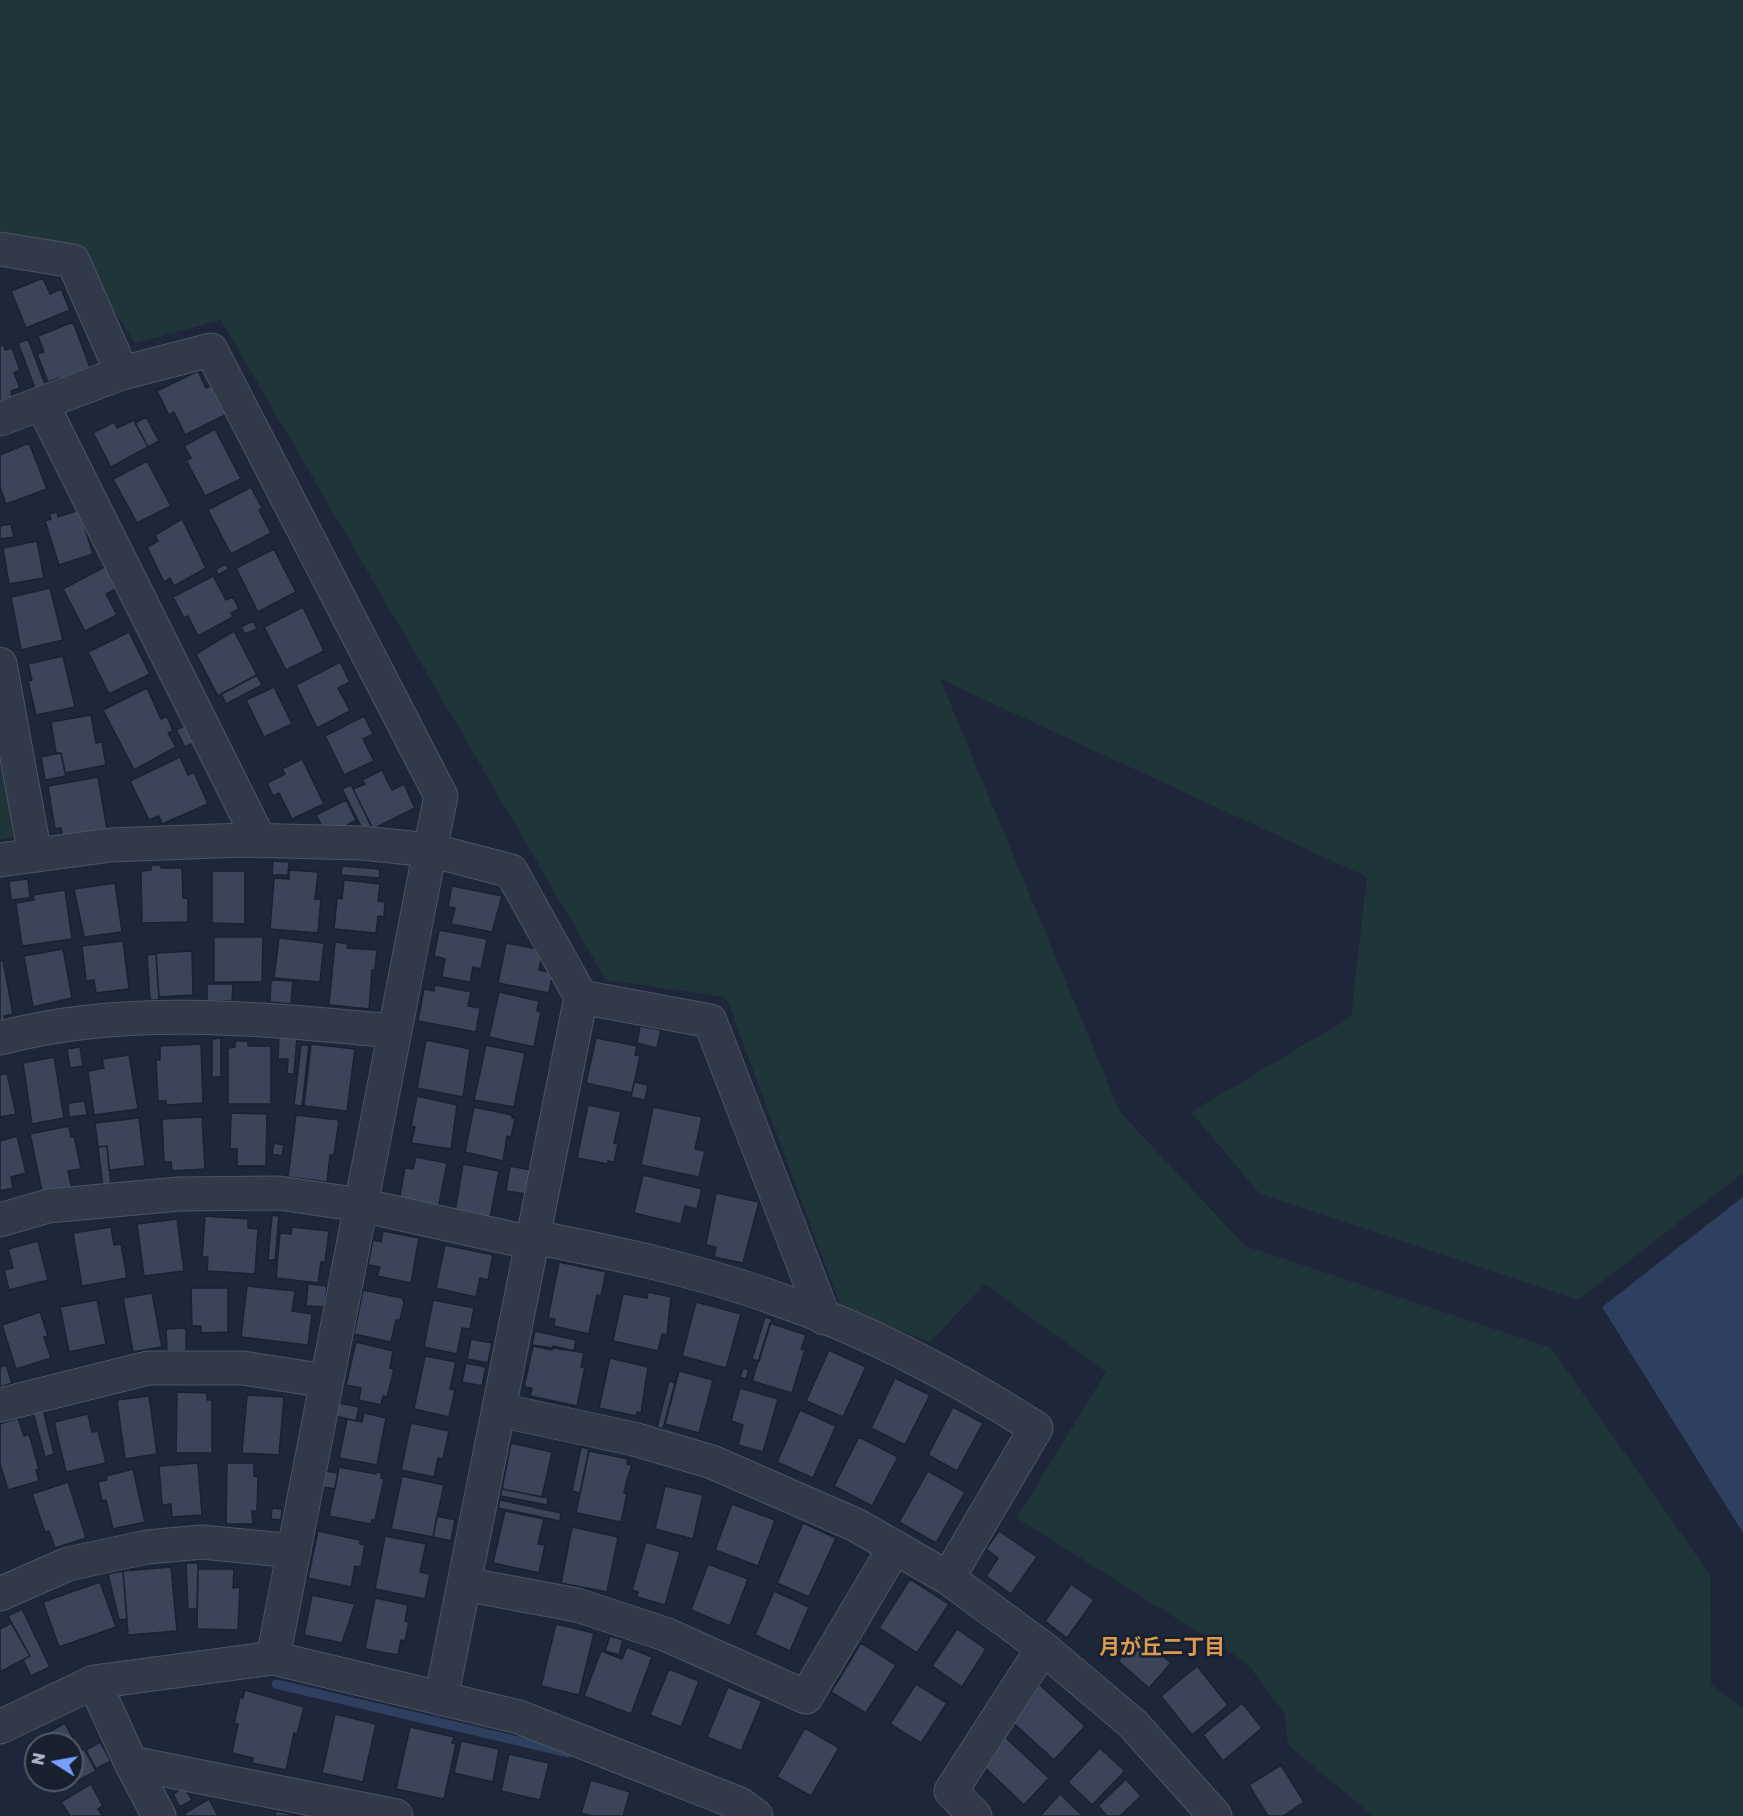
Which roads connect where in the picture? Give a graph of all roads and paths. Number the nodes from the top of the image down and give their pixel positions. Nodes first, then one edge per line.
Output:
1 (0, 249) edge
2 (122, 373) junction
3 (42, 404) junction
4 (0, 419) edge
5 (0, 664) edge
6 (260, 841) junction
7 (430, 850) junction
8 (35, 855) junction
9 (0, 860) edge
10 (581, 996) junction
11 (394, 1031) junction
12 (0, 1038) edge
13 (361, 1205) junction
14 (0, 1220) edge
15 (533, 1240) junction
16 (824, 1318) junction
17 (326, 1381) junction
18 (0, 1405) edge
19 (499, 1410) junction
20 (895, 1548) junction
21 (294, 1551) junction
22 (948, 1578) junction
23 (464, 1584) junction
24 (0, 1594) edge
25 (1043, 1648) junction
26 (273, 1658) junction
27 (94, 1682) junction
28 (441, 1699) junction
29 (0, 1726) edge
30 (131, 1763) junction
31 (159, 1816) edge
32 (396, 1816) edge
33 (756, 1816) edge
34 (975, 1816) edge
35 (1215, 1816) edge

1 - 2 street
2 - 3 street
2 - 7 street
3 - 4 street
3 - 6 street
5 - 8 street
6 - 7 street
6 - 8 street
7 - 10 street
7 - 11 street
8 - 9 street
10 - 15 street
10 - 16 street
11 - 12 street
11 - 13 street
13 - 14 street
13 - 15 street
13 - 17 street
15 - 16 street
15 - 19 street
16 - 22 street
17 - 18 street
17 - 21 street
19 - 20 street
19 - 23 street
20 - 22 street
20 - 23 street
21 - 24 street
21 - 26 street
22 - 25 street
23 - 28 street
25 - 34 street
25 - 35 street
26 - 27 street
26 - 28 street
27 - 29 street
27 - 30 street
28 - 33 street
30 - 31 street
30 - 32 street

